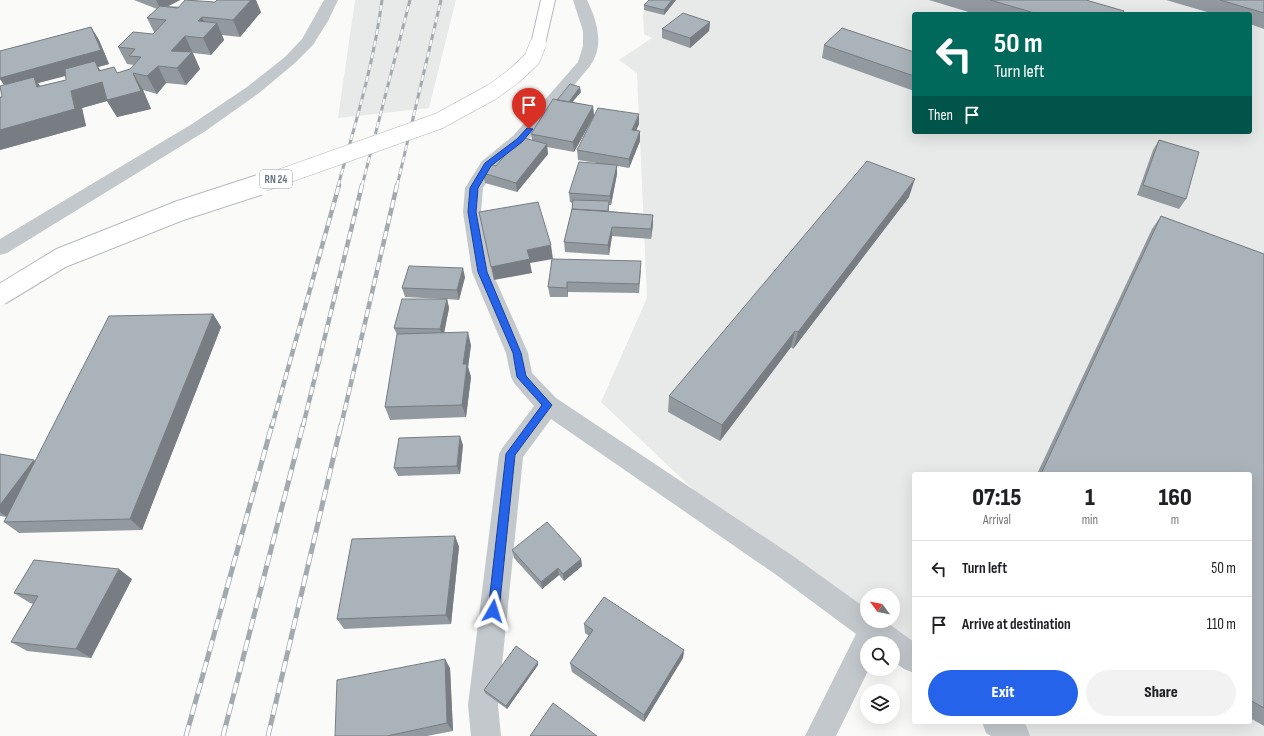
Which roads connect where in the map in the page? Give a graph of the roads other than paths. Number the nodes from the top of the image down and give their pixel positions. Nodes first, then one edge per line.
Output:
1 (331, 0) edge
2 (548, 0) edge
3 (580, 0) edge
4 (0, 248) edge
5 (0, 295) edge
6 (548, 405) junction
7 (860, 618) edge
8 (874, 628) joint
9 (912, 657) edge
10 (999, 724) edge
11 (486, 736) edge
12 (820, 736) edge
13 (1015, 736) edge

1 - 4 street
2 - 5 main road, RN 24, bridge
3 - 6 street
6 - 7 street
6 - 11 street
8 - 9 street
8 - 12 street
10 - 13 street

